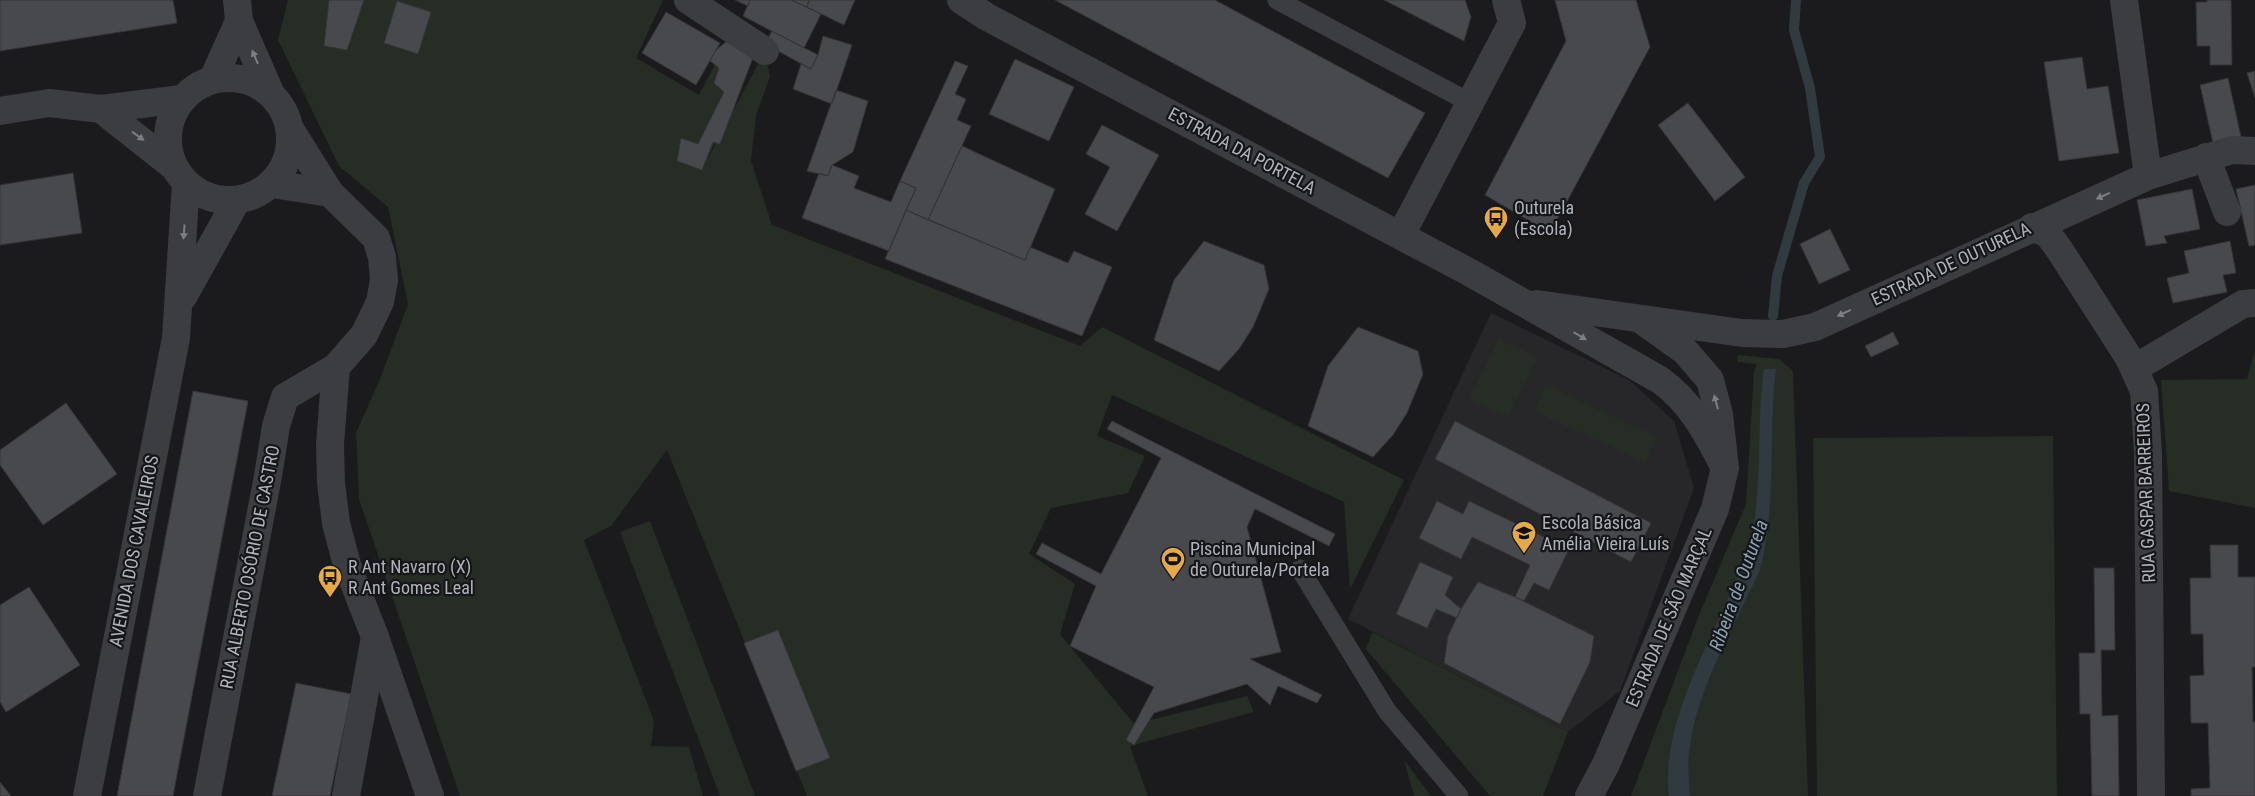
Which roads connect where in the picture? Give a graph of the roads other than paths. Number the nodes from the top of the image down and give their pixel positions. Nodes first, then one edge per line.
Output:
1 (688, 0) edge
2 (961, 0) edge
3 (1277, 0) edge
4 (1506, 0) edge
5 (2124, 0) edge
6 (238, 10) edge
7 (765, 51) dead end
8 (213, 79) junction
9 (270, 92) junction
10 (182, 99) junction
11 (1469, 102) junction
12 (100, 109) junction
13 (0, 111) edge
14 (290, 129) junction
15 (2237, 151) edge
16 (179, 175) junction
17 (2148, 176) junction
18 (272, 184) junction
19 (330, 193) junction
20 (237, 200) junction
21 (2227, 212) dead end
22 (2032, 227) junction
23 (1401, 235) junction
24 (1523, 302) junction
25 (2255, 302) edge
26 (179, 305) junction
27 (1640, 319) junction
28 (1742, 333) junction
29 (336, 367) junction
30 (2135, 368) junction
31 (1701, 370) junction
32 (1690, 408) junction
33 (1725, 468) junction
34 (1300, 568) dead end
35 (375, 636) junction
36 (1606, 764) junction
37 (87, 796) edge
38 (207, 796) edge
39 (346, 796) edge
40 (430, 796) edge
41 (1459, 796) edge
42 (1589, 796) edge
43 (1598, 796) edge
44 (2151, 796) edge

1 - 7 street
2 - 23 street, ESTRADA DA PORTELA
3 - 11 lane
4 - 11 street
5 - 17 street
6 - 8 street
9 -> 6 street
8 - 9 street
8 - 10 street
9 - 14 street
10 - 12 street
10 - 16 street
11 - 23 street
12 - 13 street
12 -> 16 street
14 - 18 street
14 - 19 street, RUA ALBERTO OSÓRIO DE CASTRO
15 - 17 street, ESTRADA DE OUTURELA
15 - 21 street
16 - 20 street
16 -> 26 street, AVENIDA DOS CAVALEIROS
17 -> 22 street, ESTRADA DE OUTURELA
18 - 19 street
18 - 20 street
19 - 29 street, RUA ALBERTO OSÓRIO DE CASTRO
20 - 26 street, AVENIDA DOS CAVALEIROS
22 -> 28 street, ESTRADA DE OUTURELA
22 - 30 street, RUA GASPAR BARREIROS
23 - 24 street, ESTRADA DA PORTELA
24 - 27 street, ESTRADA DE SÃO MARÇAL
24 -> 32 street
25 - 30 street
26 - 37 street, AVENIDA DOS CAVALEIROS
27 - 28 street, ESTRADA DE OUTURELA
27 - 31 street, ESTRADA DE SÃO MARÇAL
28 - 31 street
29 - 35 street
29 - 38 street, RUA ALBERTO OSÓRIO DE CASTRO
30 - 44 street, RUA GASPAR BARREIROS
31 - 32 street
33 -> 31 street, ESTRADA DE SÃO MARÇAL
32 - 33 street
33 - 36 street, ESTRADA DE SÃO MARÇAL
34 - 41 lane
35 - 39 street
35 - 40 street
36 - 42 street, ESTRADA DE SÃO MARÇAL
36 - 43 street, ESTRADA DE SÃO MARÇAL

